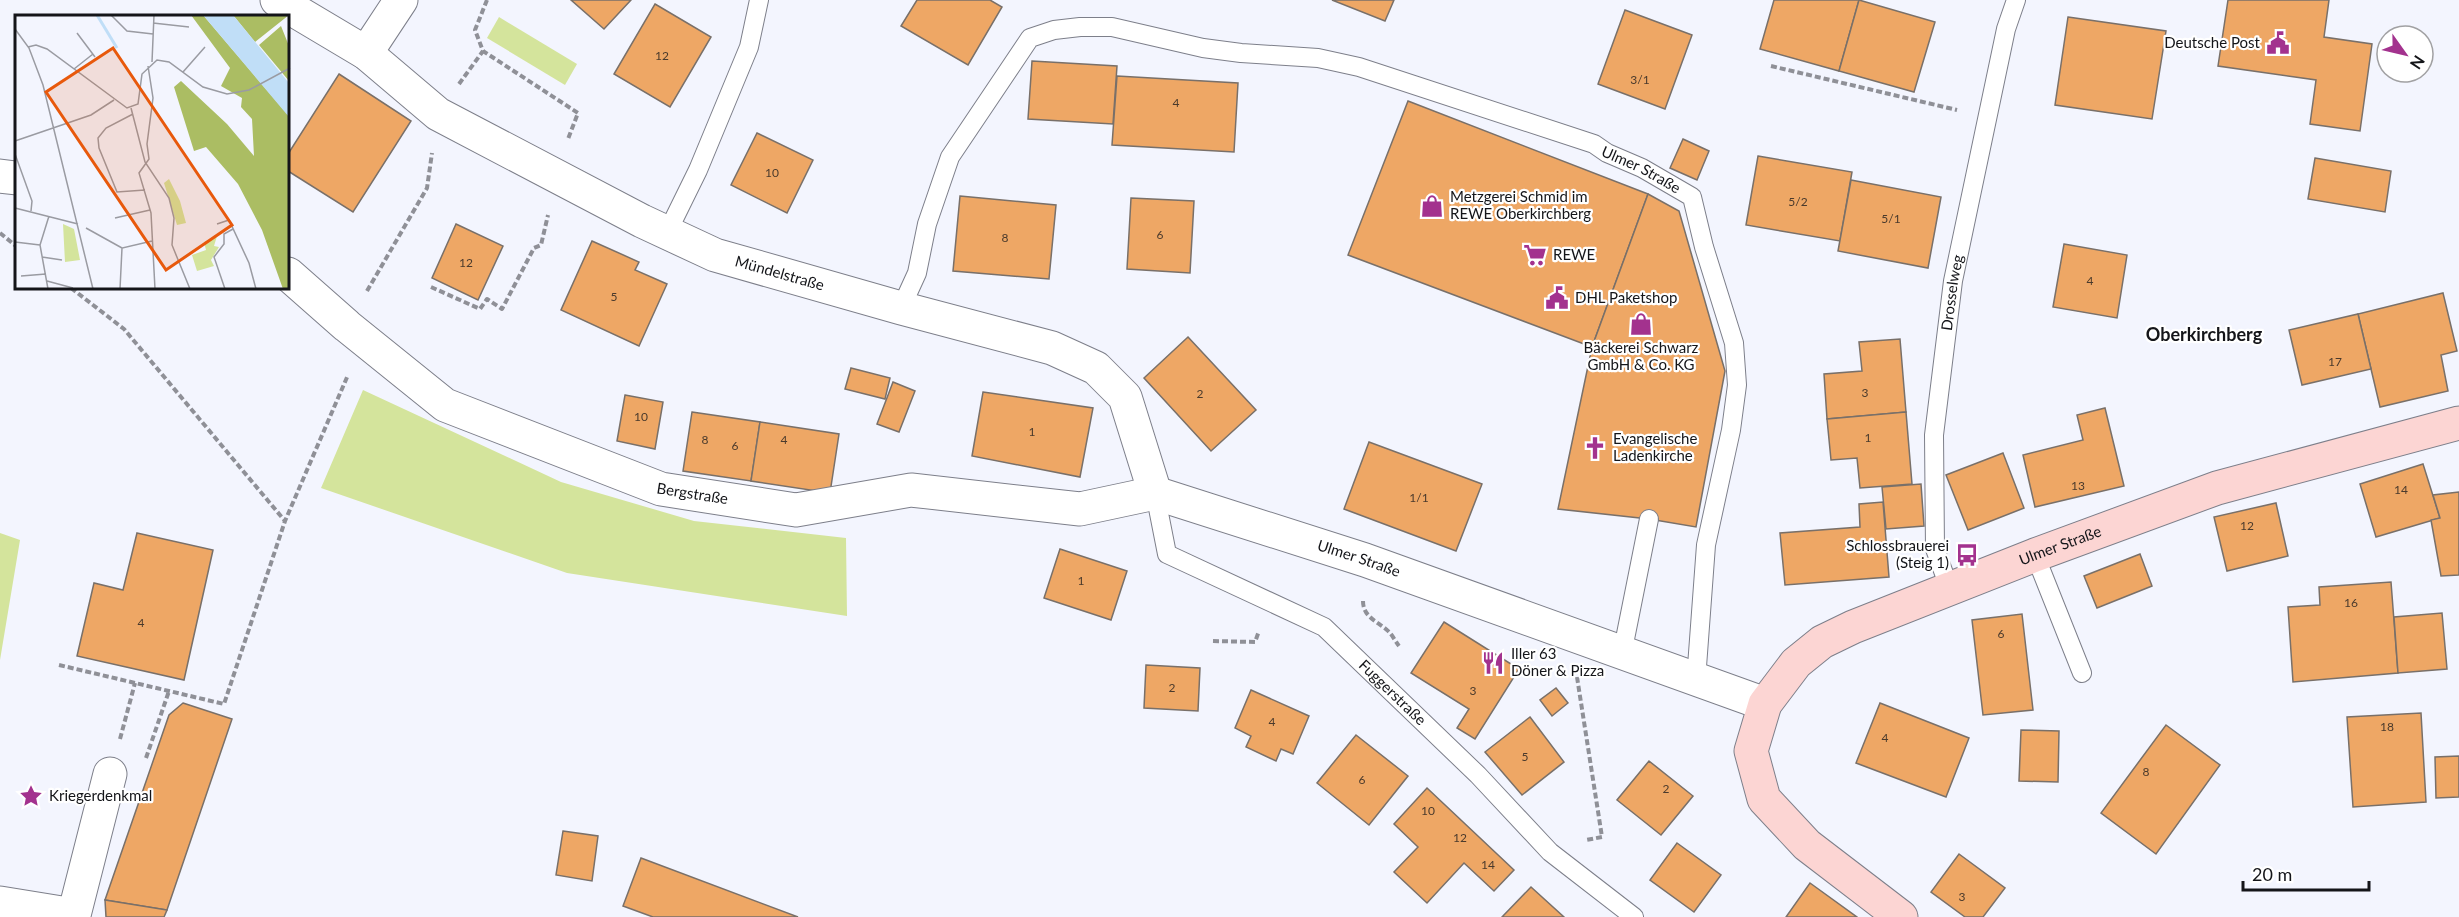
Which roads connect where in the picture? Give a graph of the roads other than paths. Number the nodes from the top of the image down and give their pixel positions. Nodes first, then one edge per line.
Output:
1 (278, 0) edge
2 (401, 0) edge
3 (759, 0) edge
4 (2016, 0) edge
5 (366, 53) junction
6 (0, 176) edge
7 (15, 178) edge
8 (667, 233) junction
9 (290, 276) edge
10 (901, 308) junction
11 (2459, 423) edge
12 (1155, 493) junction
13 (1649, 519) dead end
14 (2035, 555) junction
15 (1949, 587) junction
16 (1622, 654) junction
17 (2082, 673) dead end
18 (1696, 680) junction
19 (1765, 704) junction
20 (110, 774) road end
21 (0, 903) edge
22 (1634, 917) edge
23 (1901, 917) edge

1 - 5 street, Mündelstraße
2 - 5 street
3 - 8 lane
4 - 15 lane, Drosselweg
5 - 8 street, Mündelstraße
6 - 7 street
8 - 10 street, Mündelstraße
9 - 12 street, Bergstraße
10 - 12 street, Mündelstraße
10 - 18 lane, Ulmer Straße
11 - 14 main road, Ulmer Straße
12 - 16 street, Ulmer Straße
12 - 22 lane, Fuggerstraße
13 - 16 lane
14 - 15 main road, Ulmer Straße
14 - 17 lane
15 - 19 main road, Ulmer Straße
16 - 18 street, Ulmer Straße
18 - 19 street, Ulmer Straße
19 - 23 main road
20 - 21 street

